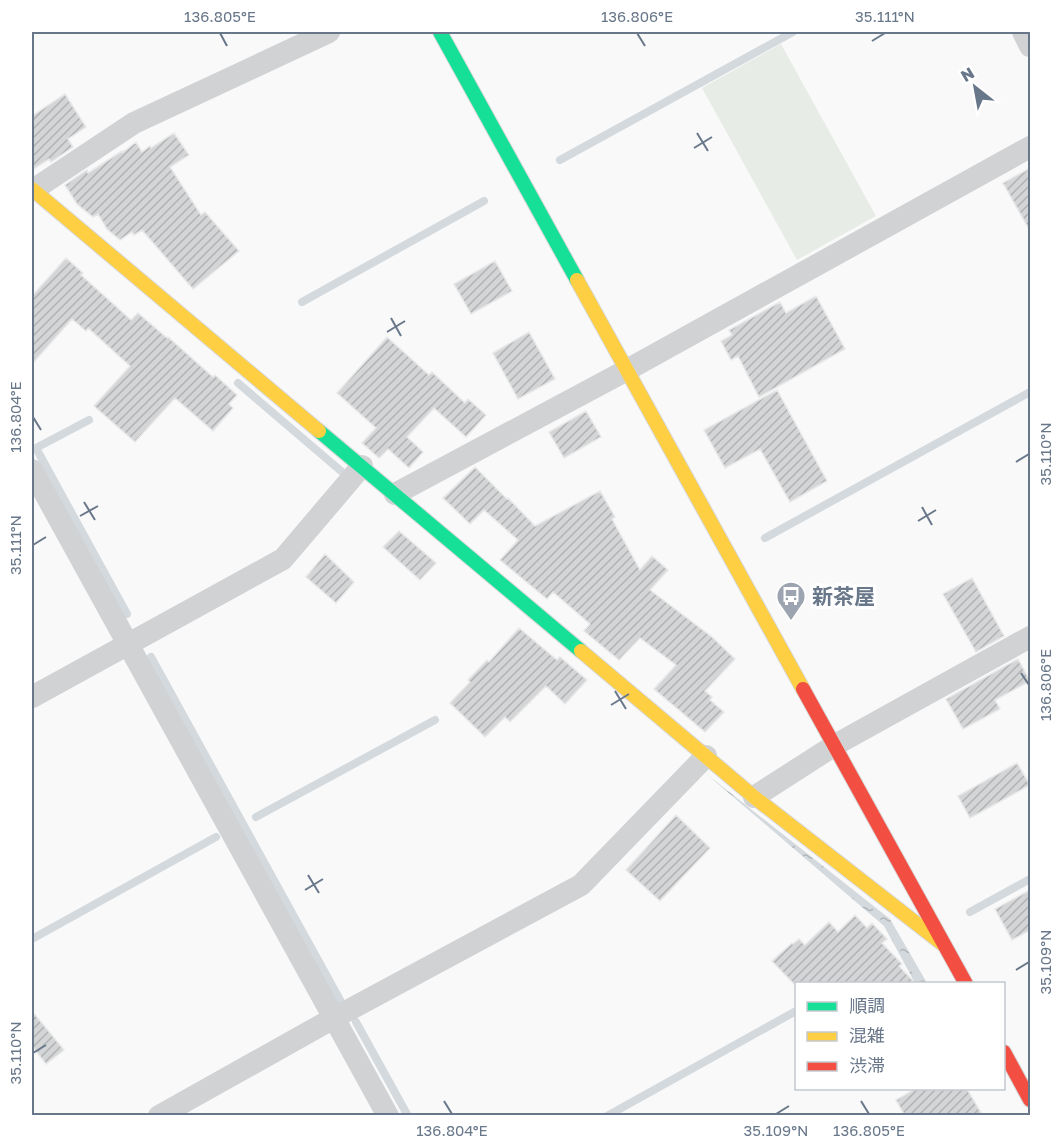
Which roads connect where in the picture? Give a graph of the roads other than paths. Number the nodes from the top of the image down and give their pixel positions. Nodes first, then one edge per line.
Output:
1 (329, 32) edge
2 (440, 32) edge
3 (1023, 32) edge
4 (1030, 46) edge
5 (1030, 147) edge
6 (32, 189) edge
7 (627, 370) junction
8 (362, 466) junction
9 (32, 470) edge
10 (394, 494) junction
11 (1030, 637) edge
12 (128, 644) junction
13 (32, 697) edge
14 (835, 745) junction
15 (706, 756) junction
16 (754, 798) junction
17 (945, 945) junction
18 (965, 982) edge
19 (334, 1018) junction
20 (1005, 1054) edge
21 (1030, 1100) edge
22 (159, 1116) edge
23 (388, 1116) edge

1 - 6 street
2 - 7 street
3 - 4 street
5 - 7 street
6 - 8 street
7 - 10 street
7 - 14 street
8 - 10 street
8 - 12 street
9 - 12 street
10 - 15 street
11 - 14 street
12 - 13 street
12 - 19 street
14 - 16 street
14 - 17 street
15 - 16 street
15 - 19 street
16 - 17 street
17 - 18 street
19 - 22 street
19 - 23 street
20 - 21 street

